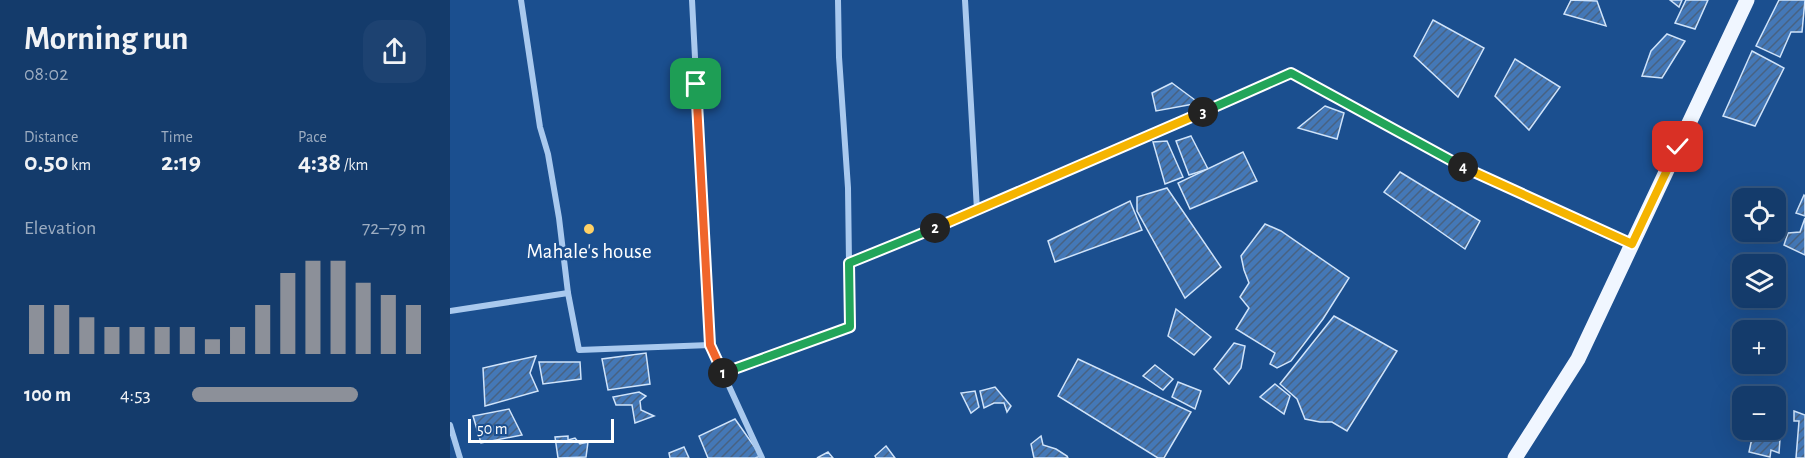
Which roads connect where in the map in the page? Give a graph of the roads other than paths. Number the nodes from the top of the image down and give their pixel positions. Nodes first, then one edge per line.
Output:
1 (521, 0) edge
2 (692, 0) edge
3 (838, 0) edge
4 (965, 0) edge
5 (1747, 0) edge
6 (978, 210) junction
7 (1632, 244) junction
8 (849, 263) junction
9 (567, 293) junction
10 (450, 311) edge
11 (710, 345) junction
12 (723, 373) junction
13 (450, 424) edge
14 (460, 458) edge
15 (762, 458) edge
16 (1515, 458) edge

1 - 9 street
2 - 11 street
3 - 8 street
4 - 6 street
5 - 7 main road
6 - 7 street
6 - 8 street
7 - 16 main road
8 - 12 street
9 - 10 street
9 - 11 street
11 - 12 street
12 - 15 street
13 - 14 street

